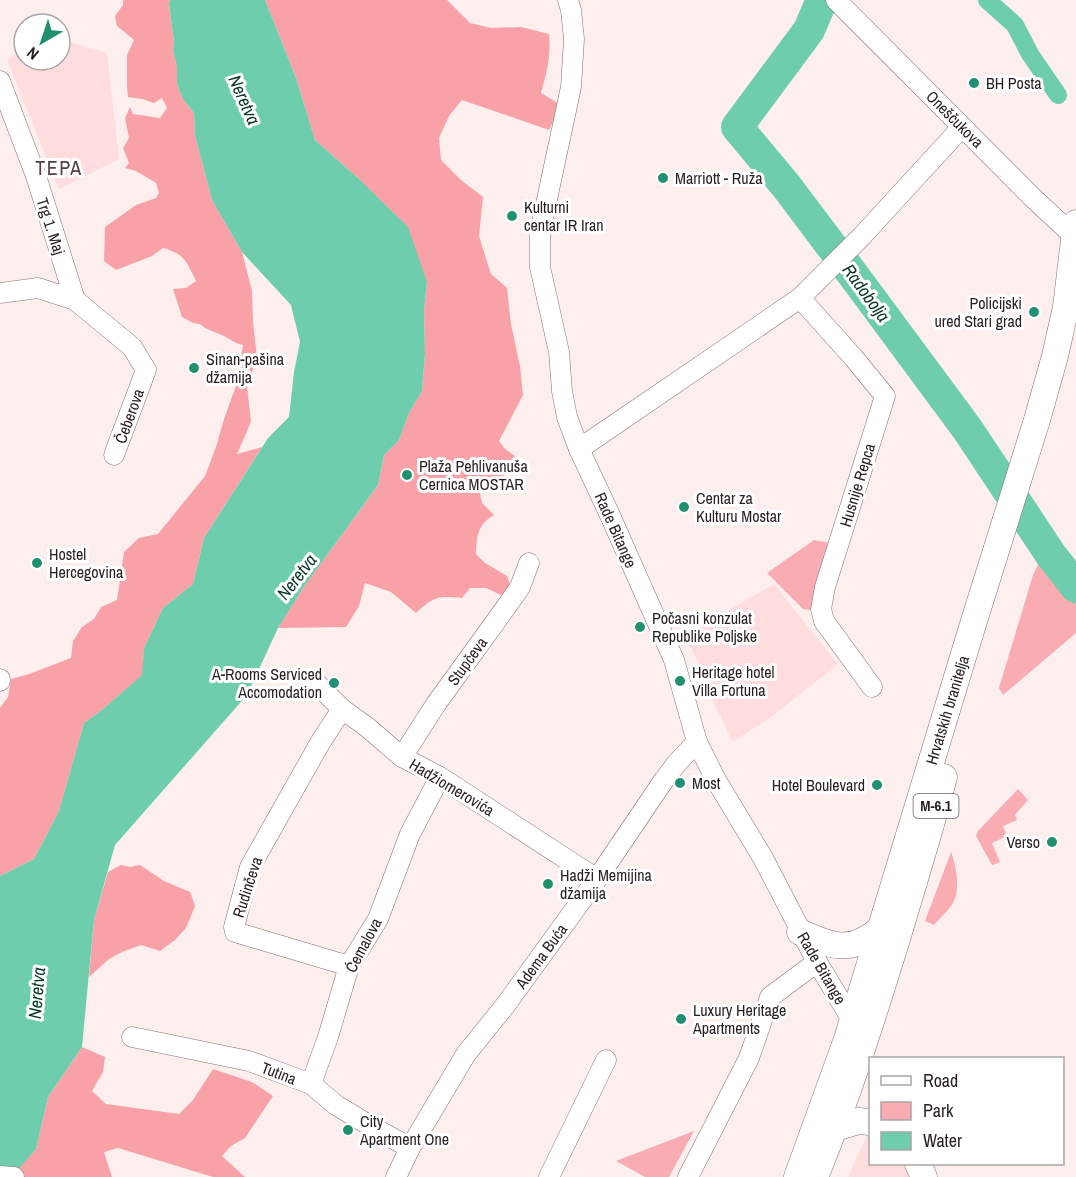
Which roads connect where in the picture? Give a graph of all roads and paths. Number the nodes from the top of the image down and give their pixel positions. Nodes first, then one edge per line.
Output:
1 (568, 0) edge
2 (836, 0) edge
3 (0, 81) edge
4 (963, 127) junction
5 (1076, 233) edge
6 (0, 293) edge
7 (800, 298) junction
8 (75, 300) junction
9 (1076, 325) edge
10 (579, 449) junction
11 (114, 455) dead end
12 (1023, 494) junction
13 (529, 563) dead end
14 (1000, 563) junction
15 (316, 683) dead end
16 (872, 687) dead end
17 (342, 709) junction
18 (694, 733) junction
19 (402, 757) junction
20 (440, 777) junction
21 (597, 879) junction
22 (880, 929) junction
23 (800, 932) junction
24 (817, 962) junction
25 (349, 966) junction
26 (852, 1020) junction
27 (132, 1037) dead end
28 (868, 1052) edge
29 (606, 1060) dead end
30 (311, 1084) junction
31 (869, 1122) edge
32 (836, 1128) junction
33 (410, 1148) junction
34 (0, 1176) edge
35 (14, 1177) edge
36 (396, 1177) edge
37 (549, 1177) edge
38 (688, 1177) edge
39 (797, 1177) edge
40 (815, 1177) edge

1 - 10 street, Rade Bitange
2 - 4 street, Oneščukova
3 - 8 street, Trg 1. Maj
4 - 5 street, Oneščukova
4 - 7 street
5 - 12 main road, M-6.1
6 - 8 street
7 - 10 street
7 - 16 street, Husnije Repca
8 - 11 street, Čeberova
9 - 12 main road, M-6.1
10 - 18 street, Rade Bitange
12 - 14 main road, M-6.1
13 - 19 street, Stupčeva
14 - 22 main road, Hrvatskih branitelja / M-6.1
14 - 28 main road, M-6.1
15 - 17 street, Hadžiomerovića
17 - 19 street, Hadžiomerovića
17 - 25 street, Rudinčeva
18 - 21 street, Adema Buća
18 - 23 street, Rade Bitange
19 - 20 street, Hadžiomerovića
20 - 21 street, Hadžiomerovića
20 - 25 street, Ćemalova
21 - 33 street, Adema Buća
22 - 23 main road
22 - 26 main road, Hrvatskih branitelja / M-6.1
23 - 24 street, Rade Bitange
24 - 26 street, Rade Bitange
24 - 38 street
25 - 30 street, Ćemalova
26 - 28 main road
26 - 39 main road, Hrvatskih branitelja
27 - 30 street, Tutina
28 - 32 main road
29 - 37 street
30 - 33 street, Tutina
31 - 32 main road
32 - 40 main road
33 - 36 street, Adema Buća
34 - 35 street

